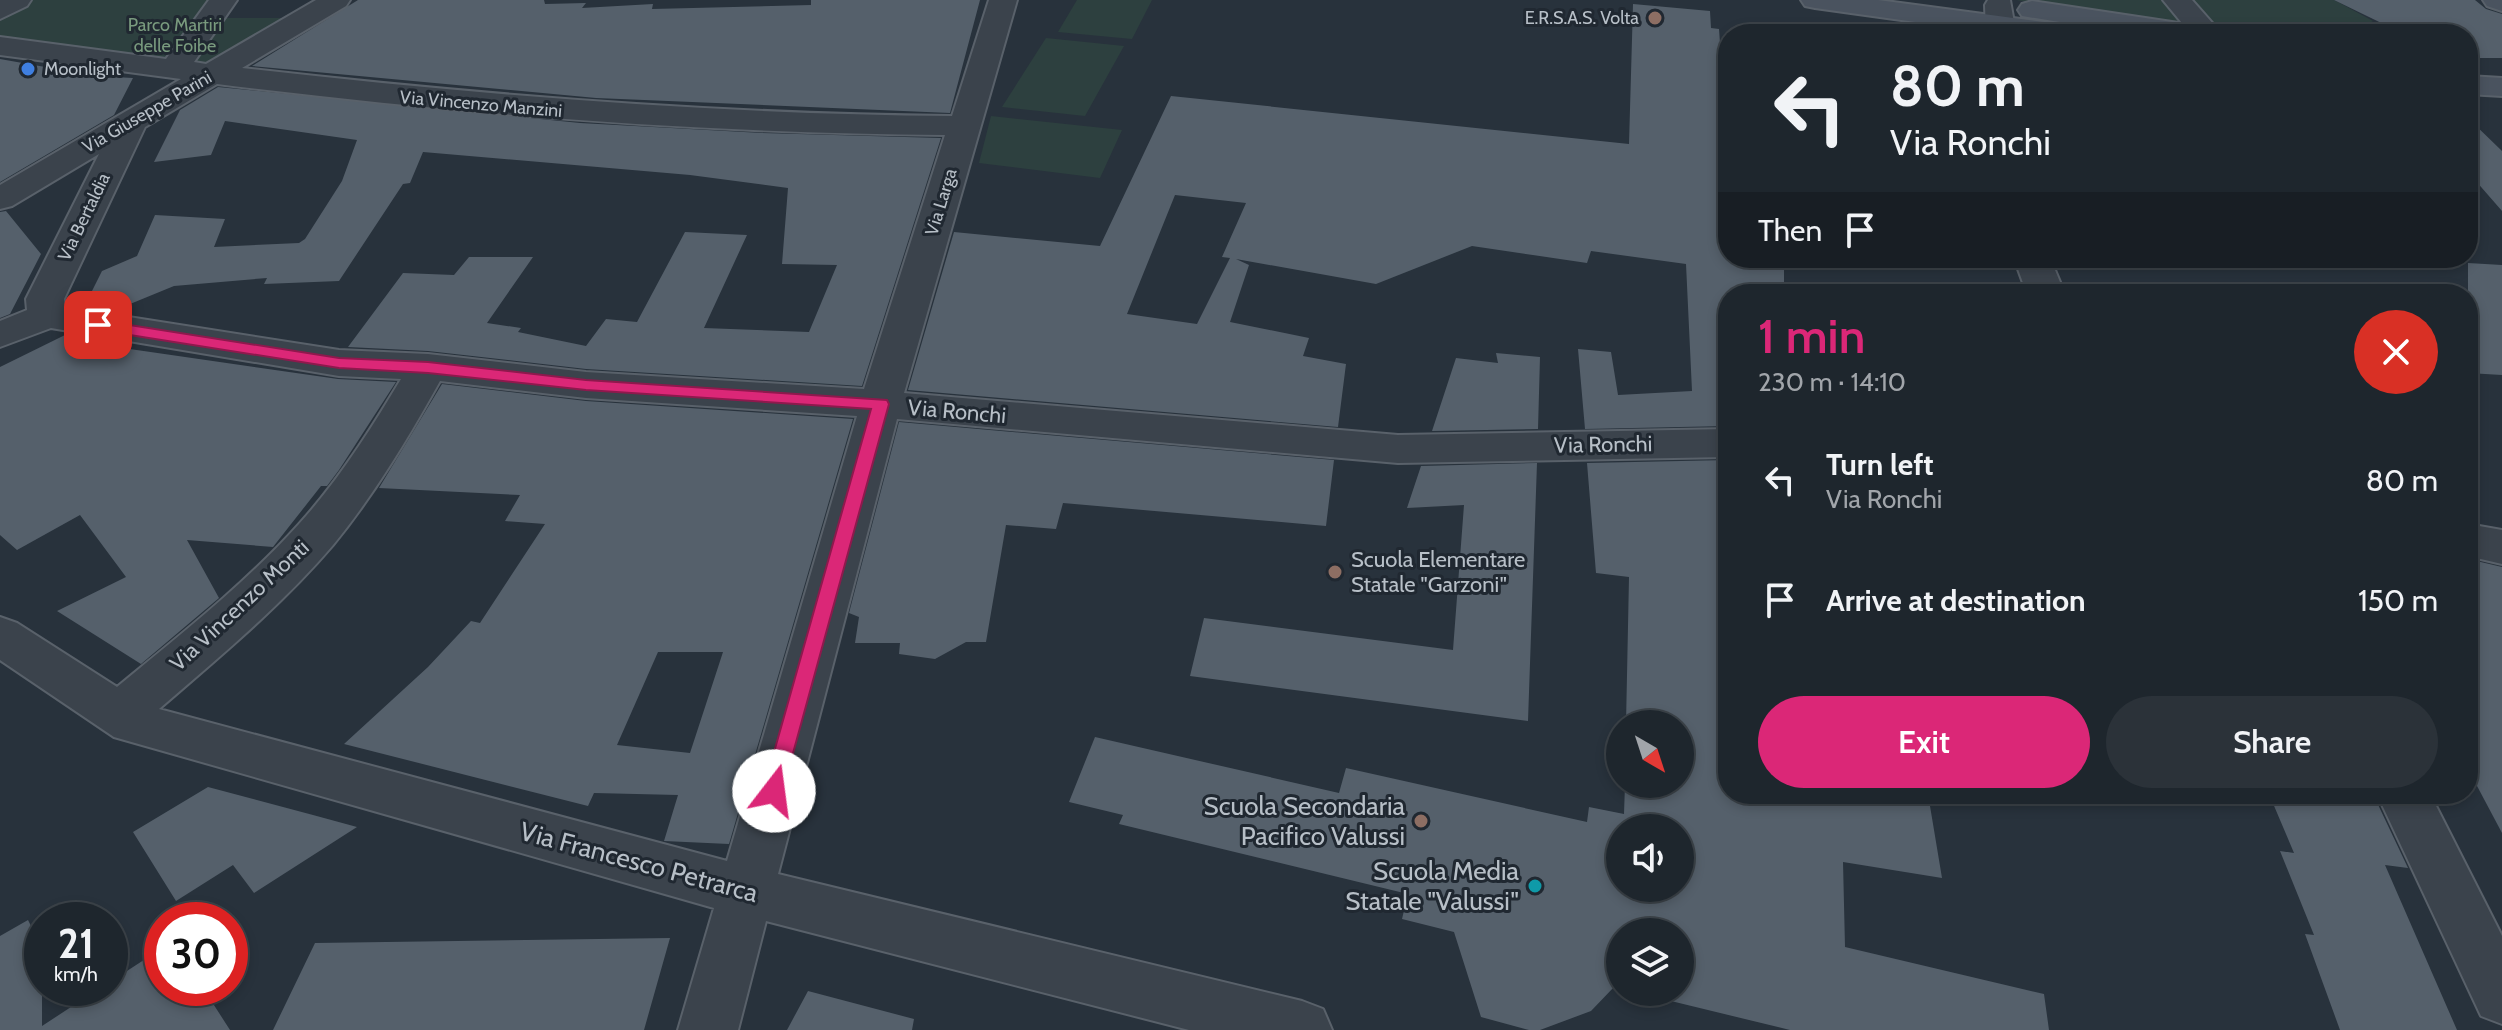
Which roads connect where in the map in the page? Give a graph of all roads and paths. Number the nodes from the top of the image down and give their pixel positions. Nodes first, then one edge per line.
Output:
1 (17, 0) edge
2 (336, 0) edge
3 (1003, 0) edge
4 (1815, 0) edge
5 (1957, 0) edge
6 (2177, 0) edge
7 (217, 9) edge
8 (0, 10) edge
9 (2000, 21) edge
10 (2044, 24) edge
11 (2198, 24) edge
12 (0, 46) edge
13 (2478, 67) edge
14 (2502, 68) edge
15 (173, 70) junction
16 (210, 75) junction
17 (2478, 86) edge
18 (2502, 87) edge
19 (132, 120) junction
20 (964, 126) junction
21 (0, 199) edge
22 (47, 316) junction
23 (0, 335) edge
24 (428, 367) junction
25 (881, 404) junction
26 (1718, 443) edge
27 (2478, 542) edge
28 (2502, 547) edge
29 (0, 636) edge
30 (119, 714) junction
31 (2408, 804) edge
32 (746, 891) junction
33 (2502, 996) edge
34 (708, 1030) edge
35 (1302, 1030) edge

1 - 8 street
2 - 16 street, Via Giuseppe Parini
3 - 20 street, Via Larga
4 - 9 street
5 - 9 street
6 - 11 street
7 - 15 street
9 - 10 street
12 - 15 street, Via Vincenzo Manzini
13 - 14 street
15 - 16 street, Via Vincenzo Manzini
16 - 19 street, Via Giuseppe Parini
16 - 20 street, Via Vincenzo Manzini
17 - 18 street
19 - 21 street, Via Giuseppe Parini
19 - 22 street, Via Bertaldia
20 - 25 street, Via Larga
22 - 23 street
22 - 24 street, Via Ronchi
24 - 25 street, Via Ronchi
24 - 30 street, Via Vincenzo Monti
25 - 26 street, Via Ronchi
25 - 32 street, Via Larga
27 - 28 street
29 - 30 street, Via Francesco Petrarca
30 - 32 street, Via Francesco Petrarca
31 - 33 street
32 - 34 street, Via Larga
32 - 35 street, Via Francesco Petrarca

